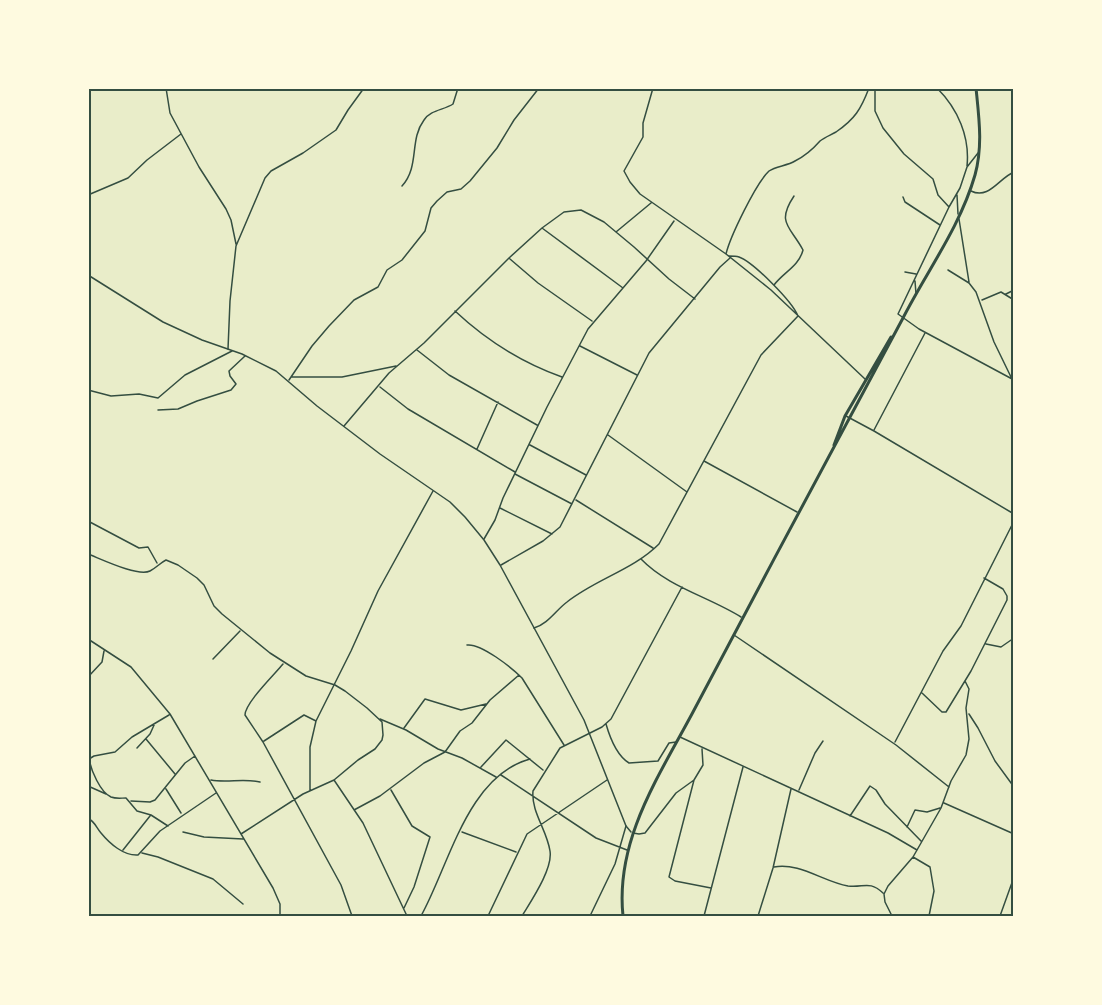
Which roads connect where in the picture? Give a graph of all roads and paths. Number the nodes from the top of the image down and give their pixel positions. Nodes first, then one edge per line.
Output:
1 (166, 88) edge
2 (364, 88) edge
3 (458, 88) edge
4 (538, 88) edge
5 (653, 88) edge
6 (869, 88) edge
7 (875, 88) edge
8 (937, 88) edge
9 (976, 88) edge
10 (182, 134) junction
11 (980, 150) junction
12 (967, 168) junction
13 (1014, 172) edge
14 (402, 186) dead end
15 (970, 190) junction
16 (957, 194) junction
17 (88, 195) edge
18 (794, 196) dead end
19 (903, 197) dead end
20 (652, 202) junction
21 (949, 207) junction
22 (959, 217) junction
23 (675, 219) junction
24 (940, 226) junction
25 (542, 228) junction
26 (616, 232) junction
27 (236, 246) junction
28 (726, 254) junction
29 (730, 257) junction
30 (509, 258) junction
31 (648, 259) junction
32 (948, 270) dead end
33 (905, 272) dead end
34 (918, 274) junction
35 (88, 275) edge
36 (915, 279) junction
37 (969, 283) junction
38 (774, 285) junction
39 (623, 288) junction
40 (1014, 290) edge
41 (1006, 294) junction
42 (916, 295) junction
43 (695, 299) junction
44 (981, 300) junction
45 (1014, 300) edge
46 (455, 311) junction
47 (798, 315) junction
48 (903, 317) junction
49 (592, 322) junction
50 (925, 332) junction
51 (579, 345) junction
52 (228, 349) junction
53 (416, 350) junction
54 (233, 351) junction
55 (246, 355) junction
56 (398, 365) junction
57 (291, 376) junction
58 (638, 376) junction
59 (563, 377) junction
60 (1012, 379) edge
61 (289, 380) junction
62 (868, 381) junction
63 (379, 386) junction
64 (88, 390) edge
65 (498, 401) junction
66 (158, 410) dead end
67 (846, 416) junction
68 (851, 419) junction
69 (538, 425) junction
70 (344, 426) junction
71 (874, 431) junction
72 (607, 435) junction
73 (530, 445) junction
74 (477, 449) junction
75 (829, 457) junction
76 (704, 461) junction
77 (515, 473) junction
78 (586, 476) junction
79 (434, 491) junction
80 (687, 493) junction
81 (575, 500) junction
82 (573, 504) junction
83 (499, 508) junction
84 (798, 513) junction
85 (1014, 514) edge
86 (88, 521) edge
87 (1014, 521) edge
88 (553, 534) junction
89 (484, 540) junction
90 (654, 549) junction
91 (88, 554) edge
92 (641, 559) junction
93 (158, 565) junction
94 (500, 565) junction
95 (984, 578) junction
96 (682, 587) junction
97 (741, 618) junction
98 (534, 628) junction
99 (241, 630) junction
100 (733, 634) junction
101 (1014, 638) edge
102 (88, 639) edge
103 (985, 644) junction
104 (467, 645) dead end
105 (104, 649) junction
106 (213, 660) dead end
107 (284, 663) junction
108 (519, 675) junction
109 (88, 677) edge
110 (965, 681) junction
111 (335, 686) junction
112 (921, 692) junction
113 (487, 704) junction
114 (967, 712) junction
115 (170, 714) junction
116 (379, 718) junction
117 (316, 721) junction
118 (156, 723) junction
119 (606, 724) junction
120 (403, 729) junction
121 (590, 733) junction
122 (679, 737) junction
123 (146, 739) junction
124 (823, 741) dead end
125 (262, 742) junction
126 (677, 742) junction
127 (894, 744) junction
128 (564, 745) junction
129 (137, 748) dead end
130 (702, 748) junction
131 (444, 752) junction
132 (195, 756) junction
133 (89, 759) edge
134 (530, 759) junction
135 (743, 767) junction
136 (480, 768) junction
137 (544, 771) junction
138 (500, 774) junction
139 (176, 775) junction
140 (497, 777) junction
141 (210, 779) junction
142 (608, 779) junction
143 (334, 780) junction
144 (694, 780) junction
145 (260, 782) dead end
146 (1014, 785) edge
147 (88, 786) edge
148 (949, 787) junction
149 (792, 788) junction
150 (166, 789) junction
151 (310, 790) junction
152 (390, 790) junction
153 (799, 791) junction
154 (217, 792) junction
155 (106, 794) junction
156 (532, 796) junction
157 (294, 800) junction
158 (130, 801) junction
159 (943, 803) junction
160 (941, 808) junction
161 (354, 810) junction
162 (560, 813) junction
163 (151, 815) junction
164 (182, 815) junction
165 (850, 816) junction
166 (88, 818) edge
167 (168, 826) junction
168 (626, 826) junction
169 (540, 827) junction
170 (907, 827) junction
171 (461, 831) junction
172 (183, 832) dead end
173 (632, 833) junction
174 (241, 834) junction
175 (1014, 834) edge
176 (244, 839) junction
177 (922, 842) junction
178 (619, 848) junction
179 (627, 850) junction
180 (917, 850) junction
181 (122, 851) junction
182 (517, 852) junction
183 (141, 853) junction
184 (913, 857) junction
185 (773, 868) junction
186 (1014, 877) edge
187 (711, 888) junction
188 (884, 894) junction
189 (243, 904) dead end
190 (403, 908) junction
191 (623, 915) edge
192 (280, 916) edge
193 (352, 916) edge
194 (407, 916) edge
195 (421, 916) edge
196 (488, 916) edge
197 (522, 916) edge
198 (590, 916) edge
199 (634, 916) edge
200 (704, 916) edge
201 (758, 916) edge
202 (892, 916) edge
203 (929, 916) edge
204 (1000, 916) edge

1 - 10 street
2 - 27 street
3 - 14 street
4 - 57 street
5 - 20 street
6 - 28 street
7 - 21 street
8 - 12 street
9 - 11 highway
10 - 17 street
10 - 27 street
11 - 12 street
11 - 15 highway
12 - 16 street
13 - 15 street
15 - 22 highway
16 - 21 street
16 - 22 street
18 - 38 street
19 - 24 street
20 - 23 street
20 - 26 street
21 - 24 street
22 - 37 street
22 - 42 highway
23 - 28 street
23 - 31 street
24 - 34 street
25 - 26 street
25 - 30 street
25 - 39 street
26 - 31 street
27 - 52 street
28 - 29 street
29 - 38 street
29 - 43 street
29 - 47 street
30 - 46 street
30 - 49 street
31 - 39 street
31 - 43 street
32 - 37 street
33 - 34 street
34 - 36 street
35 - 52 street
36 - 42 street
36 - 48 street
37 - 44 street
38 - 47 street
39 - 49 street
40 - 41 street
41 - 44 street
41 - 45 street
42 - 48 highway
43 - 58 street
44 - 60 street
46 - 53 street
46 - 59 street
47 - 62 street
47 - 76 street
48 - 50 street
48 - 62 highway
49 - 51 street
50 - 60 street
50 - 71 street
51 - 58 street
51 - 59 street
52 - 54 street
53 - 56 street
53 - 65 street
54 - 55 street
54 - 64 street
55 - 61 street
55 - 66 street
56 - 57 street
56 - 63 street
57 - 61 street
58 - 72 street
59 - 69 street
61 - 70 street
62 - 67 highway
62 - 68 highway
63 - 70 street
63 - 74 street
65 - 69 street
65 - 74 street
67 - 68 street
67 - 75 highway
68 - 71 street
68 - 75 highway
69 - 73 street
70 - 79 street
71 - 85 street
72 - 78 street
72 - 80 street
73 - 77 street
73 - 78 street
74 - 77 street
75 - 84 highway
76 - 80 street
76 - 84 street
77 - 82 street
77 - 83 street
78 - 81 street
79 - 89 street
79 - 111 street
80 - 90 street
81 - 82 street
81 - 90 street
82 - 88 street
83 - 88 street
83 - 89 street
84 - 97 highway
86 - 93 street
87 - 95 street
88 - 94 street
89 - 94 street
90 - 92 street
91 - 93 street
92 - 96 street
92 - 98 street
93 - 99 street
94 - 98 street
95 - 103 street
95 - 112 street
96 - 97 street
96 - 119 street
97 - 100 highway
98 - 121 street
99 - 106 street
99 - 107 street
100 - 122 highway
100 - 127 street
101 - 103 street
102 - 105 street
103 - 110 street
104 - 108 street
105 - 109 street
105 - 115 street
107 - 111 street
107 - 125 street
108 - 113 street
108 - 128 street
110 - 112 street
110 - 114 street
111 - 116 street
111 - 117 street
112 - 127 street
113 - 120 street
113 - 131 street
114 - 146 street
114 - 148 street
115 - 118 street
115 - 132 street
116 - 120 street
116 - 143 street
117 - 125 street
117 - 151 street
118 - 123 street
118 - 133 street
119 - 121 street
119 - 126 street
120 - 131 street
121 - 128 street
121 - 142 street
122 - 126 highway
122 - 130 street
123 - 129 street
123 - 139 street
124 - 153 street
125 - 157 street
126 - 173 highway
127 - 148 street
128 - 137 street
130 - 135 street
130 - 144 street
131 - 136 street
131 - 152 street
132 - 139 street
132 - 141 street
133 - 155 street
134 - 136 street
134 - 137 street
134 - 138 street
135 - 149 street
135 - 187 street
136 - 140 street
137 - 156 street
138 - 140 street
138 - 156 street
139 - 150 street
140 - 171 street
141 - 145 street
141 - 154 street
142 - 162 street
142 - 168 street
143 - 151 street
143 - 161 street
144 - 173 street
144 - 187 street
147 - 155 street
148 - 159 street
149 - 153 street
149 - 185 street
150 - 158 street
150 - 164 street
151 - 157 street
152 - 161 street
152 - 190 street
153 - 165 street
154 - 164 street
154 - 174 street
155 - 158 street
156 - 162 street
156 - 169 street
157 - 174 street
157 - 193 street
158 - 163 street
159 - 160 street
159 - 175 street
160 - 170 street
160 - 177 street
161 - 190 street
162 - 169 street
162 - 178 street
163 - 167 street
163 - 181 street
164 - 167 street
165 - 170 street
165 - 180 street
166 - 181 street
167 - 183 street
168 - 173 street
168 - 178 street
169 - 182 street
169 - 197 street
170 - 177 street
171 - 182 street
171 - 195 street
172 - 176 street
173 - 179 highway
174 - 176 street
176 - 192 street
177 - 180 street
178 - 179 street
178 - 198 street
179 - 191 highway
180 - 184 street
181 - 183 street
182 - 196 street
183 - 189 street
184 - 188 street
184 - 203 street
185 - 188 street
185 - 201 street
186 - 204 street
187 - 200 street
188 - 202 street
190 - 194 street
191 - 199 street

